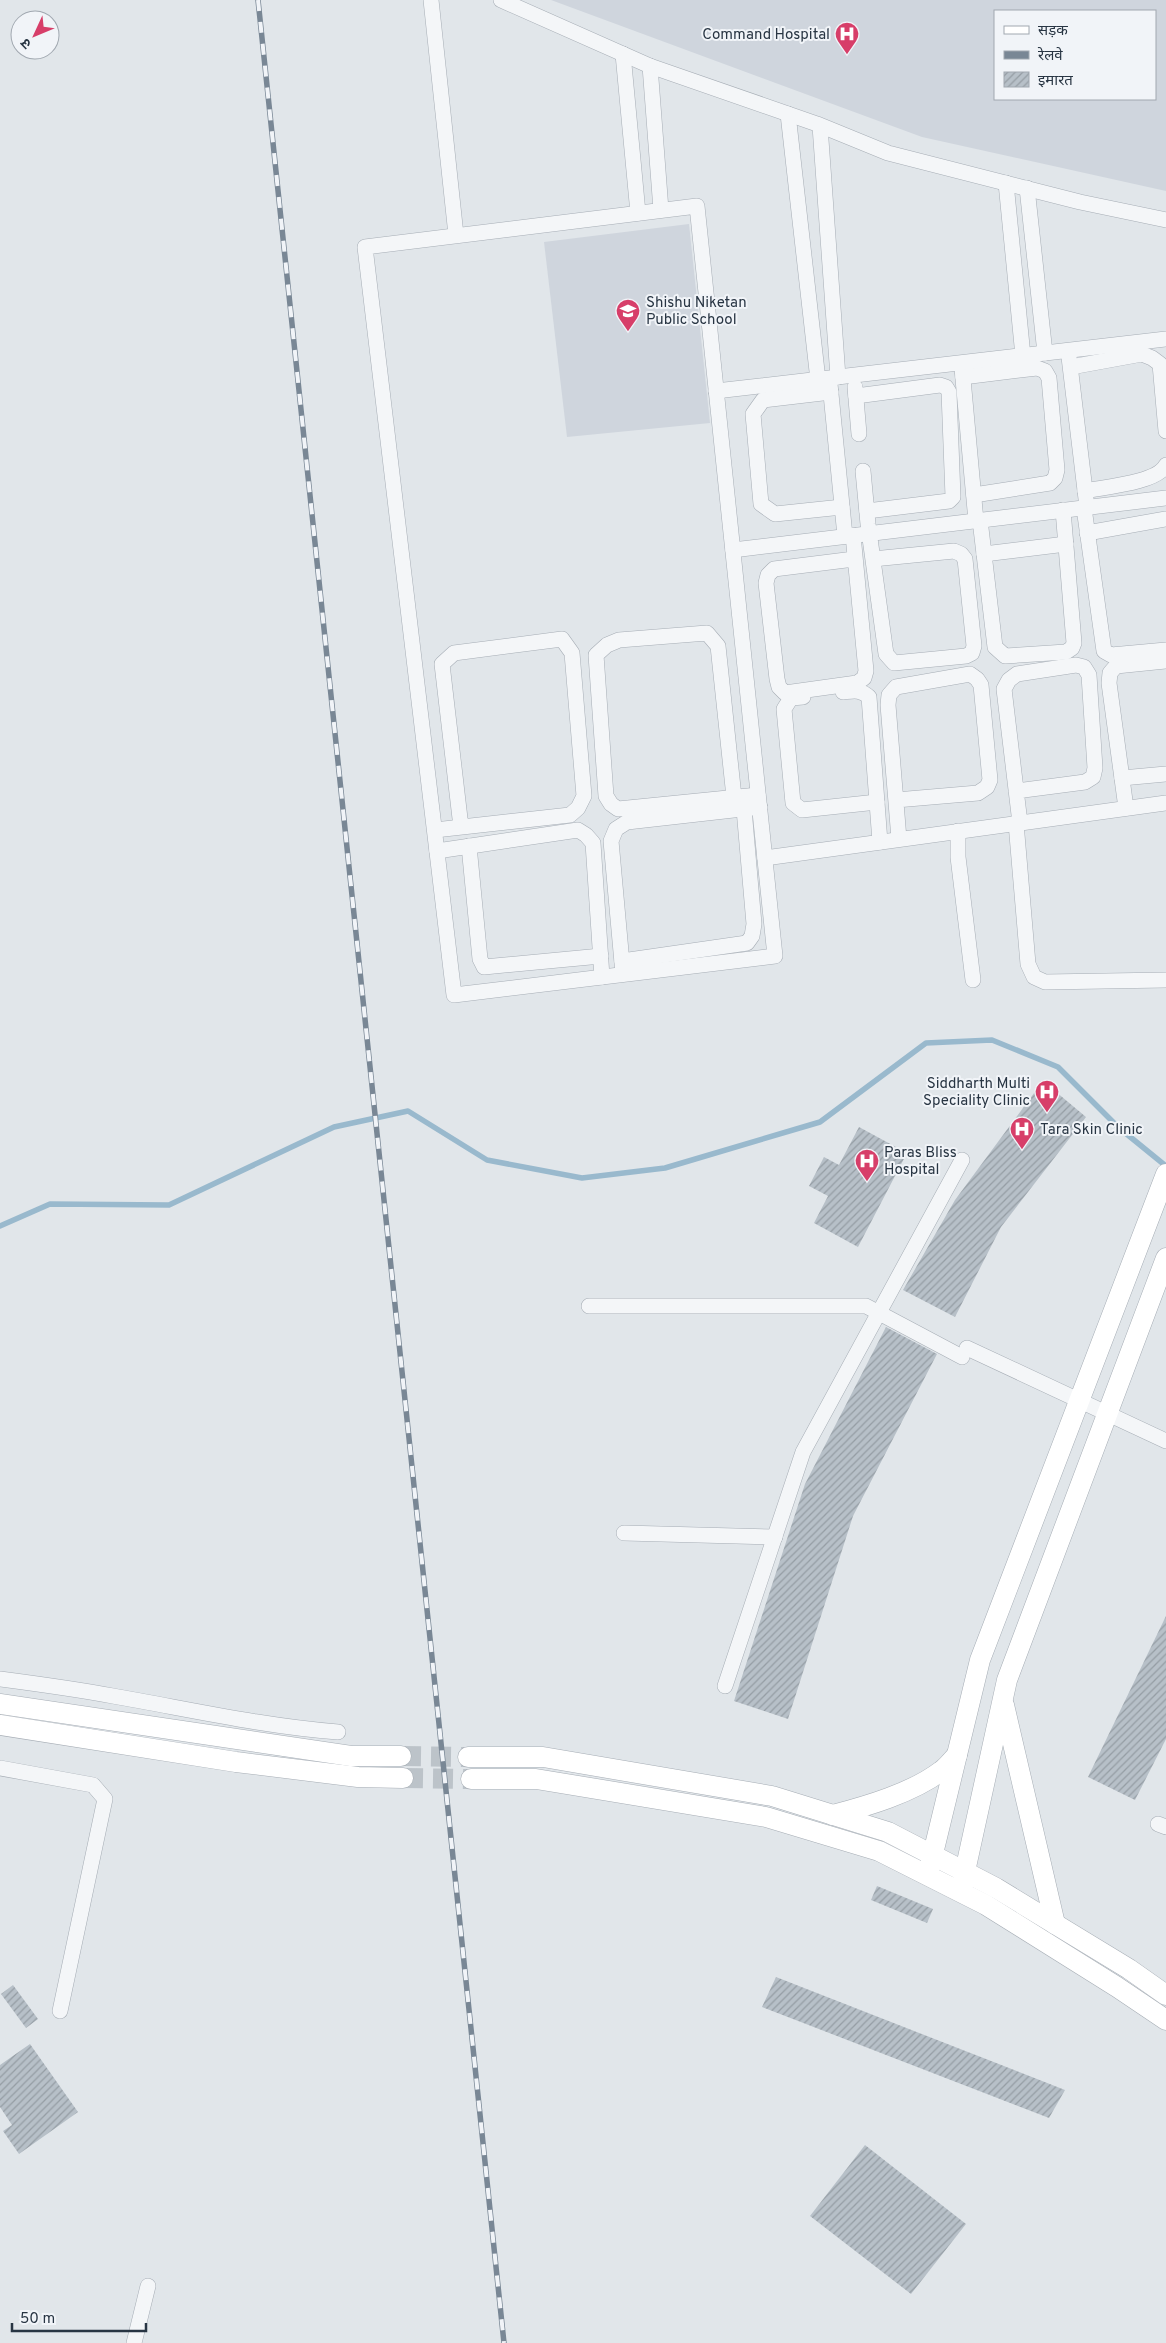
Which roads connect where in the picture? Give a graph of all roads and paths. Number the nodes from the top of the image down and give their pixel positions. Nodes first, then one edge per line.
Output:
1 (431, 0) edge
2 (501, 0) edge
3 (623, 54) junction
4 (650, 66) junction
5 (788, 114) junction
6 (820, 126) junction
7 (1006, 183) junction
8 (1027, 188) junction
9 (662, 210) junction
10 (638, 213) junction
11 (1166, 220) edge
12 (456, 236) junction
13 (1166, 339) edge
14 (1069, 349) junction
15 (1045, 353) junction
16 (1023, 356) junction
17 (1071, 367) junction
18 (962, 370) junction
19 (854, 375) junction
20 (829, 382) junction
21 (716, 391) junction
22 (856, 396) junction
23 (1166, 431) edge
24 (859, 434) dead end
25 (1166, 466) edge
26 (863, 471) dead end
27 (1085, 491) junction
28 (974, 495) junction
29 (1166, 498) edge
30 (842, 507) junction
31 (1086, 507) junction
32 (1063, 510) junction
33 (867, 511) junction
34 (1166, 519) edge
35 (978, 521) junction
36 (1087, 533) junction
37 (869, 534) junction
38 (849, 536) junction
39 (1066, 544) junction
40 (733, 550) junction
41 (984, 554) junction
42 (854, 559) junction
43 (873, 559) junction
44 (1166, 650) edge
45 (1166, 661) edge
46 (1166, 774) edge
47 (1122, 778) junction
48 (1016, 792) junction
49 (734, 797) junction
50 (896, 800) junction
51 (759, 801) junction
52 (877, 802) junction
53 (1166, 803) edge
54 (1126, 808) junction
55 (744, 809) junction
56 (1018, 823) junction
57 (461, 827) junction
58 (435, 830) junction
59 (958, 831) junction
60 (899, 839) junction
61 (880, 842) junction
62 (469, 846) junction
63 (437, 851) junction
64 (765, 858) junction
65 (601, 956) junction
66 (622, 968) junction
67 (602, 977) junction
68 (972, 980) dead end
69 (1166, 980) edge
70 (962, 1160) dead end
71 (1166, 1174) edge
72 (1166, 1258) edge
73 (589, 1306) dead end
74 (878, 1312) junction
75 (1080, 1400) junction
76 (1107, 1413) junction
77 (1166, 1441) edge
78 (624, 1533) dead end
79 (775, 1537) junction
80 (0, 1678) edge
81 (725, 1686) dead end
82 (1002, 1698) junction
83 (0, 1704) edge
84 (0, 1725) edge
85 (338, 1732) dead end
86 (957, 1755) junction
87 (401, 1756) tunnel mouth
88 (468, 1757) tunnel mouth
89 (0, 1768) edge
90 (403, 1778) tunnel mouth
91 (470, 1779) tunnel mouth
92 (833, 1815) junction
93 (932, 1855) junction
94 (965, 1872) junction
95 (928, 1876) junction
96 (961, 1892) junction
97 (1056, 1924) junction
98 (1166, 1994) edge
99 (60, 2011) dead end
100 (1166, 2020) edge
101 (148, 2286) dead end
102 (134, 2343) edge

1 - 12 street
2 - 3 street
3 - 4 street
3 - 10 street
4 - 5 street
4 - 9 street
5 - 6 street
5 - 20 street
6 - 7 street
6 - 20 street
7 - 8 street
7 - 16 street
8 - 11 street
8 - 15 street
9 - 10 street
9 - 21 street
10 - 12 street
12 - 58 street
13 - 14 street
14 - 15 street
14 - 17 street
15 - 16 street
16 - 18 street
17 - 23 street
17 - 27 street
18 - 19 street
18 - 28 street
18 - 28 street
19 - 20 street
19 - 22 street
20 - 21 street
20 - 30 street
20 - 30 street
21 - 40 street
22 - 24 street
22 - 33 street
25 - 27 street
26 - 33 street
27 - 31 street
28 - 35 street
29 - 31 street
30 - 38 street
31 - 32 street
31 - 36 street
32 - 35 street
32 - 39 street
33 - 37 street
34 - 36 street
35 - 37 street
35 - 41 street
36 - 44 street
37 - 38 street
37 - 43 street
38 - 40 street
38 - 42 street
39 - 41 street
39 - 41 street
40 - 51 street
42 - 42 street
43 - 43 street
45 - 47 street
46 - 47 street
47 - 54 street
48 - 48 street
48 - 56 street
49 - 49 street
49 - 51 street
50 - 50 street
50 - 60 street
51 - 55 street
51 - 64 street
52 - 52 street
52 - 61 street
53 - 54 street
54 - 56 street
55 - 66 street
55 - 66 street
56 - 59 street
56 - 69 street
57 - 57 street
57 - 58 street
58 - 63 street
59 - 60 street
59 - 68 street
60 - 61 street
61 - 64 street
62 - 63 street
62 - 65 street
62 - 65 street
63 - 67 street
64 - 66 street
65 - 67 street
66 - 67 street
70 - 74 street
71 - 75 street
72 - 76 street
73 - 74 street
74 - 75 street
74 - 79 street
75 - 76 street
75 - 86 street
76 - 77 street
76 - 82 street
78 - 79 street
79 - 81 street
80 - 85 street
82 - 94 street
82 - 97 street
83 - 87 street
84 - 90 street
86 - 92 street
86 - 93 street
88 - 92 street
89 - 99 street
91 - 95 street
92 - 93 street
93 - 94 street
93 - 95 street
94 - 96 street
94 - 97 street
95 - 96 street
96 - 100 street
97 - 98 street
101 - 102 street

